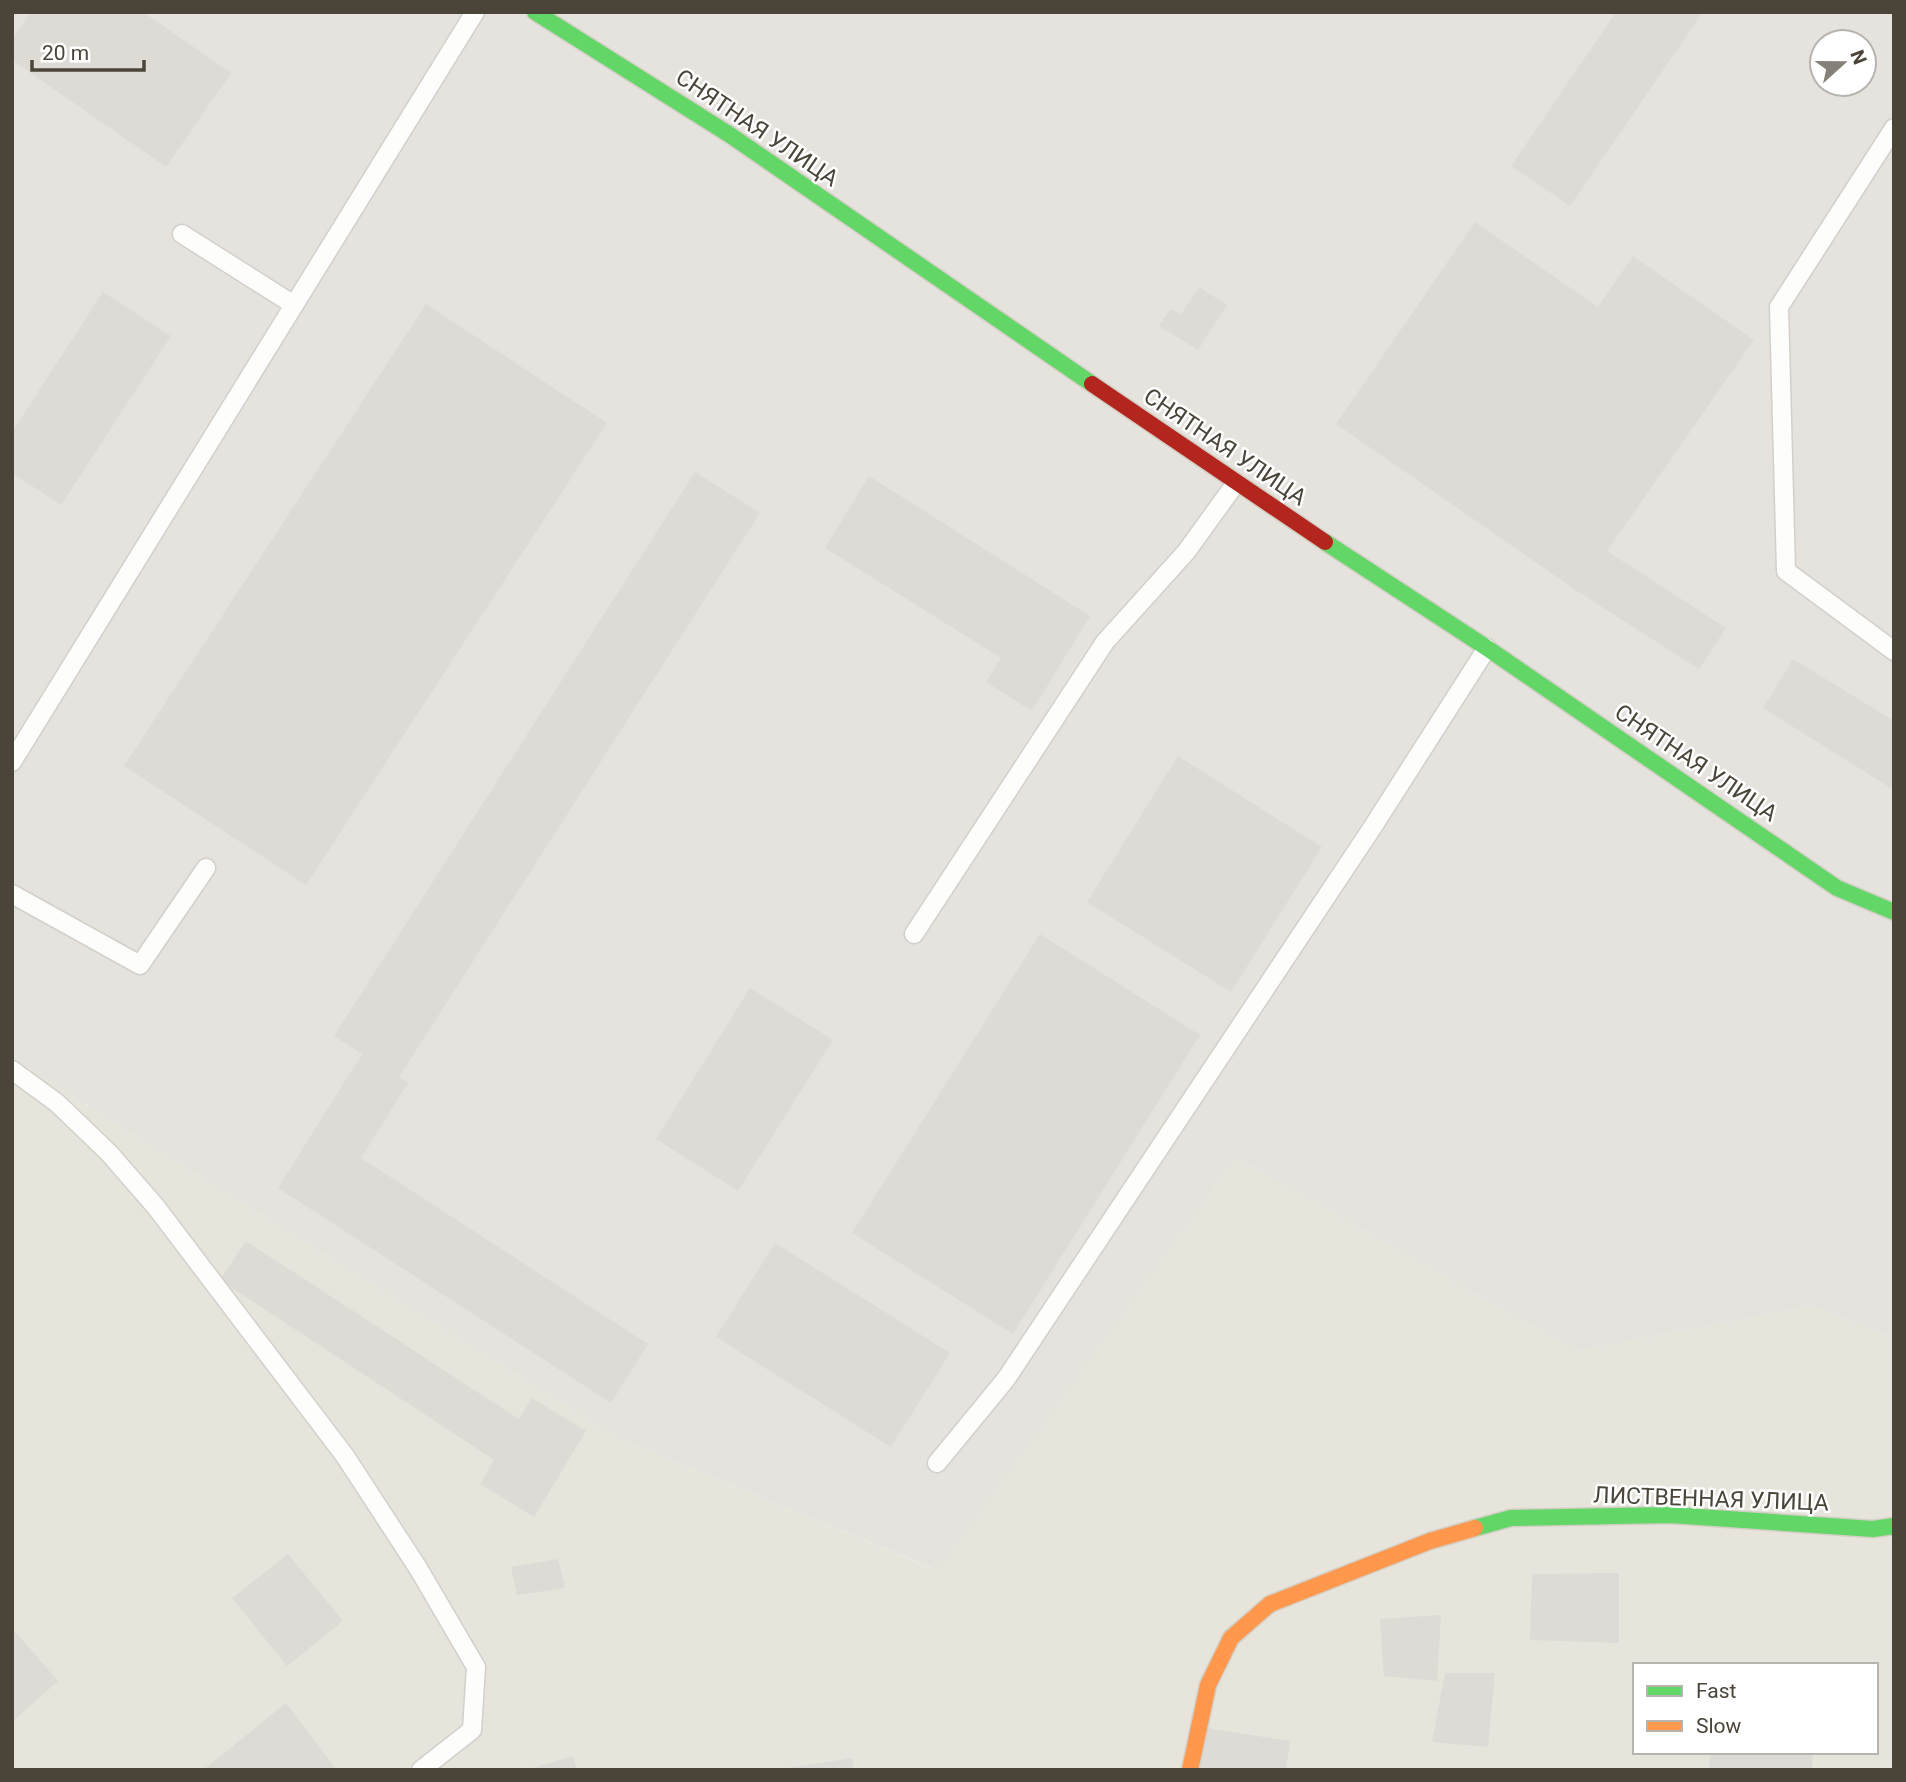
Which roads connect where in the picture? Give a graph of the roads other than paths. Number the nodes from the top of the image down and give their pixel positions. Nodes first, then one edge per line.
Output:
1 (475, 12) edge
2 (536, 12) edge
3 (1894, 128) edge
4 (182, 234) dead end
5 (294, 305) junction
6 (1236, 483) junction
7 (1488, 648) junction
8 (1894, 652) edge
9 (12, 762) edge
10 (206, 868) dead end
11 (12, 894) edge
12 (1894, 912) edge
13 (914, 934) dead end
14 (12, 1070) edge
15 (937, 1463) dead end
16 (1894, 1527) edge
17 (421, 1770) edge
18 (1190, 1770) edge

1 - 5 lane
2 - 6 street, СНЯТНАЯ УЛИЦА
3 - 8 lane
4 - 5 lane
5 - 9 lane
6 - 7 street, СНЯТНАЯ УЛИЦА
6 - 13 lane
7 - 12 street, СНЯТНАЯ УЛИЦА
7 - 15 lane
10 - 11 lane
14 - 17 lane
16 - 18 street, ЛИСТВЕННАЯ УЛИЦА

